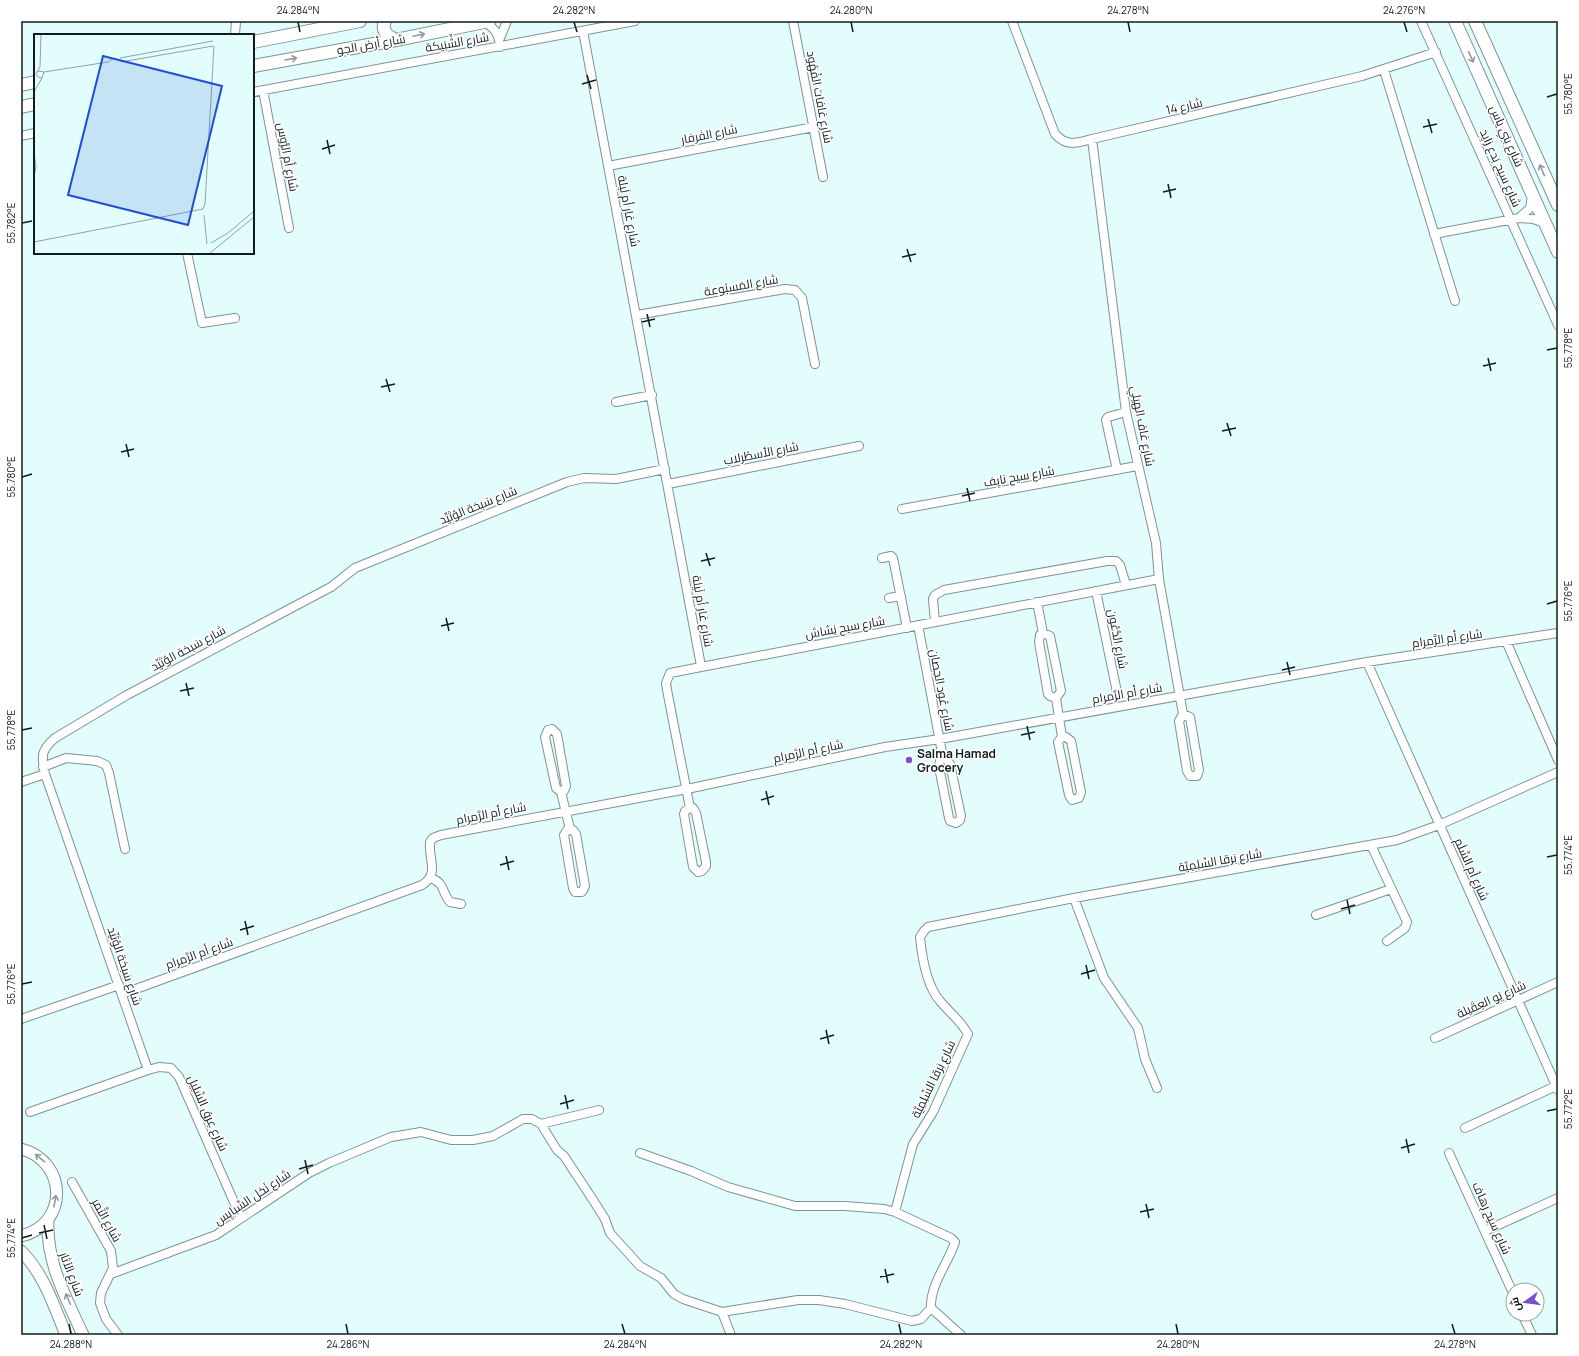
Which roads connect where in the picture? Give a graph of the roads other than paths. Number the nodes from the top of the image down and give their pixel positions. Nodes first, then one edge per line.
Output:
1 (236, 21) edge
2 (360, 21) edge
3 (385, 21) edge
4 (507, 21) edge
5 (635, 21) edge
6 (794, 21) edge
7 (1012, 21) edge
8 (1422, 21) edge
9 (1455, 21) edge
10 (1475, 21) edge
11 (486, 22) edge
12 (583, 31) junction
13 (235, 34) edge
14 (500, 38) junction
15 (396, 40) junction
16 (254, 42) edge
17 (500, 47) junction
18 (1436, 52) junction
19 (254, 66) edge
20 (1384, 70) junction
21 (34, 82) edge
22 (21, 85) edge
23 (263, 90) junction
24 (254, 92) edge
25 (34, 104) edge
26 (21, 106) edge
27 (814, 127) junction
28 (34, 133) edge
29 (21, 136) edge
30 (1092, 140) junction
31 (608, 166) junction
32 (824, 177) dead end
33 (1532, 193) junction
34 (1558, 205) edge
35 (1515, 219) junction
36 (1545, 223) junction
37 (290, 228) dead end
38 (1434, 234) junction
39 (1558, 252) edge
40 (187, 254) edge
41 (1455, 301) dead end
42 (637, 315) junction
43 (235, 318) dead end
44 (1558, 325) edge
45 (815, 364) dead end
46 (652, 396) junction
47 (616, 402) dead end
48 (1126, 412) junction
49 (859, 446) dead end
50 (1137, 466) junction
51 (665, 469) junction
52 (1117, 470) junction
53 (668, 484) junction
54 (902, 509) dead end
55 (882, 558) dead end
56 (1159, 579) junction
57 (1126, 585) junction
58 (1096, 591) junction
59 (901, 596) junction
60 (889, 598) dead end
61 (1037, 602) junction
62 (935, 622) junction
63 (918, 626) junction
64 (907, 628) junction
65 (1043, 633) junction
66 (1558, 633) edge
67 (1506, 641) junction
68 (1367, 662) junction
69 (701, 666) junction
70 (1117, 692) dead end
71 (1180, 695) junction
72 (1056, 698) junction
73 (1183, 714) junction
74 (1059, 718) junction
75 (1062, 737) junction
76 (940, 739) junction
77 (943, 758) junction
78 (1558, 760) edge
79 (44, 770) junction
80 (1558, 772) edge
81 (21, 782) edge
82 (686, 789) junction
83 (561, 792) junction
84 (690, 808) junction
85 (565, 811) junction
86 (1440, 825) junction
87 (570, 829) junction
88 (1371, 845) junction
89 (125, 849) dead end
90 (431, 878) junction
91 (1391, 889) junction
92 (1074, 898) junction
93 (461, 904) dead end
94 (1316, 915) dead end
95 (1387, 941) dead end
96 (1558, 982) edge
97 (119, 985) junction
98 (122, 994) junction
99 (1518, 1000) junction
100 (21, 1019) edge
101 (1435, 1038) dead end
102 (148, 1070) junction
103 (1157, 1088) dead end
104 (1557, 1088) edge
105 (599, 1110) dead end
106 (30, 1112) dead end
107 (541, 1124) junction
108 (1465, 1128) dead end
109 (21, 1149) edge
110 (1449, 1152) dead end
111 (640, 1154) dead end
112 (72, 1182) dead end
113 (1558, 1198) edge
114 (894, 1212) junction
115 (242, 1218) junction
116 (48, 1220) junction
117 (1485, 1231) junction
118 (21, 1236) edge
119 (21, 1251) edge
120 (111, 1274) junction
121 (1508, 1282) edge
122 (931, 1308) junction
123 (722, 1312) junction
124 (1526, 1322) edge
125 (66, 1335) edge
126 (84, 1335) edge
127 (118, 1335) edge
128 (731, 1335) edge
129 (961, 1335) edge
130 (1532, 1335) edge

1 - 13 street
2 - 16 main road, شارع أرض الجو
3 - 15 main road
4 - 14 street, شارع الشِّبَيكة
5 - 12 street, شارع الشِّبَيكة
6 - 27 street, شارع غافات الفُهُود
7 - 30 street, شارع 14
8 - 18 street, شارع سيح بَدع زايِد
9 -> 33 main road, شارع بني ياس
34 -> 10 main road, شارع بني ياس
11 - 14 street, شارع الشِّبَيكة
15 -> 11 main road, شارع أرض الجو
12 - 17 street, شارع الشِّبَيكة
12 - 31 street, شارع غار أم لَيلة
14 - 17 street, شارع الشِّبَيكة
19 -> 15 main road, شارع أرض الجو
17 - 23 street, شارع الشِّبَيكة
18 - 20 street, شارع 14
18 - 35 street, شارع سيح بَدع زايِد
20 - 30 street, شارع 14
20 - 38 street
21 - 22 main road
23 - 24 street, شارع الشِّبَيكة
23 - 37 street, شارع أم الرُّوس
25 - 26 main road
27 - 31 street, شارع الفَرفار
27 - 32 street, شارع غافات الفُهُود
28 - 29 street
30 - 48 street, شارع غاف الهيلي
31 - 42 street, شارع غار أم لَيلة
33 - 35 street
33 - 36 main road, شارع بني ياس
35 - 36 street
35 - 38 street
35 - 44 street, شارع سيح بَدع زايِد
36 - 39 main road, شارع بني ياس
38 - 41 street
40 - 43 street
42 - 45 street, شارع المَسبُوعة
42 - 46 street, شارع غار أم لَيلة
46 - 47 street
46 - 51 street, شارع غار أم لَيلة
48 - 50 street, شارع غاف الهيلي
48 - 52 street
49 - 53 street, شارع الأسطُرلاب
50 - 52 street, شارع سيح نايِف
50 - 56 street, شارع غاف الهيلي
51 - 53 street, شارع غار أم لَيلة
51 - 79 street, شارع سَبخة الوُتَيِّد
52 - 54 street, شارع سيح نايِف
53 - 69 street, شارع غار أم لَيلة
55 - 59 street
56 - 57 street, شارع سيح نِشاش
56 - 71 street, شارع غاف الهيلي
57 - 58 street, شارع سيح نِشاش
57 - 62 street
58 - 61 street, شارع سيح نِشاش
58 - 70 street, شارع الدُّعُون
59 - 60 street
59 - 64 street
61 - 62 street, شارع سيح نِشاش
61 - 65 street
62 - 63 street, شارع سيح نِشاش
63 - 64 street, شارع سيح نِشاش
63 - 76 street, شارع عُود الحِصان
64 - 69 street, شارع سيح نِشاش
65 - 72 street
65 - 72 street
66 - 67 street, شارع أم الرَّمرام
67 - 68 street, شارع أم الرَّمرام
67 - 78 street
68 - 71 street, شارع أم الرَّمرام
68 - 86 street, شارع أم السَّلَم
69 - 82 street, شارع سيح نِشاش
71 - 73 street, شارع غاف الهيلي
71 - 74 street, شارع أم الرَّمرام
72 - 74 street
73 - 73 street, شارع غاف الهيلي
74 - 75 street
74 - 76 street, شارع أم الرَّمرام
75 - 75 street
76 - 77 street, شارع عُود الحِصان
76 - 82 street, شارع أم الرَّمرام
77 - 77 street, شارع عُود الحِصان
79 - 81 street
79 - 89 street
79 - 97 street, شارع سَبخة الوُتَيِّد
80 - 86 street, شارع بَرقا السِّلِمِيَّة
82 - 84 street, شارع سيح نِشاش
82 - 85 street, شارع أم الرَّمرام
83 - 83 street
83 - 85 street
84 - 84 street, شارع سيح نِشاش
85 - 87 street
85 - 90 street, شارع أم الرَّمرام
86 - 88 street, شارع بَرقا السِّلِمِيَّة
86 - 99 street, شارع أم السَّلَم
87 - 87 street
88 - 91 street
88 - 92 street, شارع بَرقا السِّلِمِيَّة
90 - 93 street
90 - 98 street, شارع أم الرَّمرام
91 - 94 street
91 - 95 street
92 - 103 street
92 - 114 street, شارع بَرقا السِّلِمِيَّة
96 - 99 street, شارع يَو العِقَيلة
97 - 98 street, شارع سَبخة الوُتَيِّد
97 - 100 street
98 - 102 street, شارع سَبخة الوُتَيِّد
99 - 101 street, شارع يَو العِقَيلة
99 - 104 street, شارع أم السَّلَم
102 - 106 street, شارع عِرق السِّلِيل
102 - 115 street, شارع عِرق السِّلِيل
104 - 108 street, شارع أم السَّلَم
105 - 107 street
107 - 115 street, شارع نَخل السِّبايِس
107 - 123 street
116 -> 109 street
110 - 117 street, شارع سيح رِهاف
111 - 114 street
112 - 120 street, شارع التَّمر
113 - 117 street
114 - 122 street
115 - 120 street, شارع نَخل السِّبايِس
116 - 118 street
126 -> 116 street, شارع الآثار
117 - 121 street, شارع سيح رِهاف
119 - 125 street
120 - 127 street, شارع التَّمر
122 - 123 street
122 - 129 street
123 - 128 street
124 - 130 street

